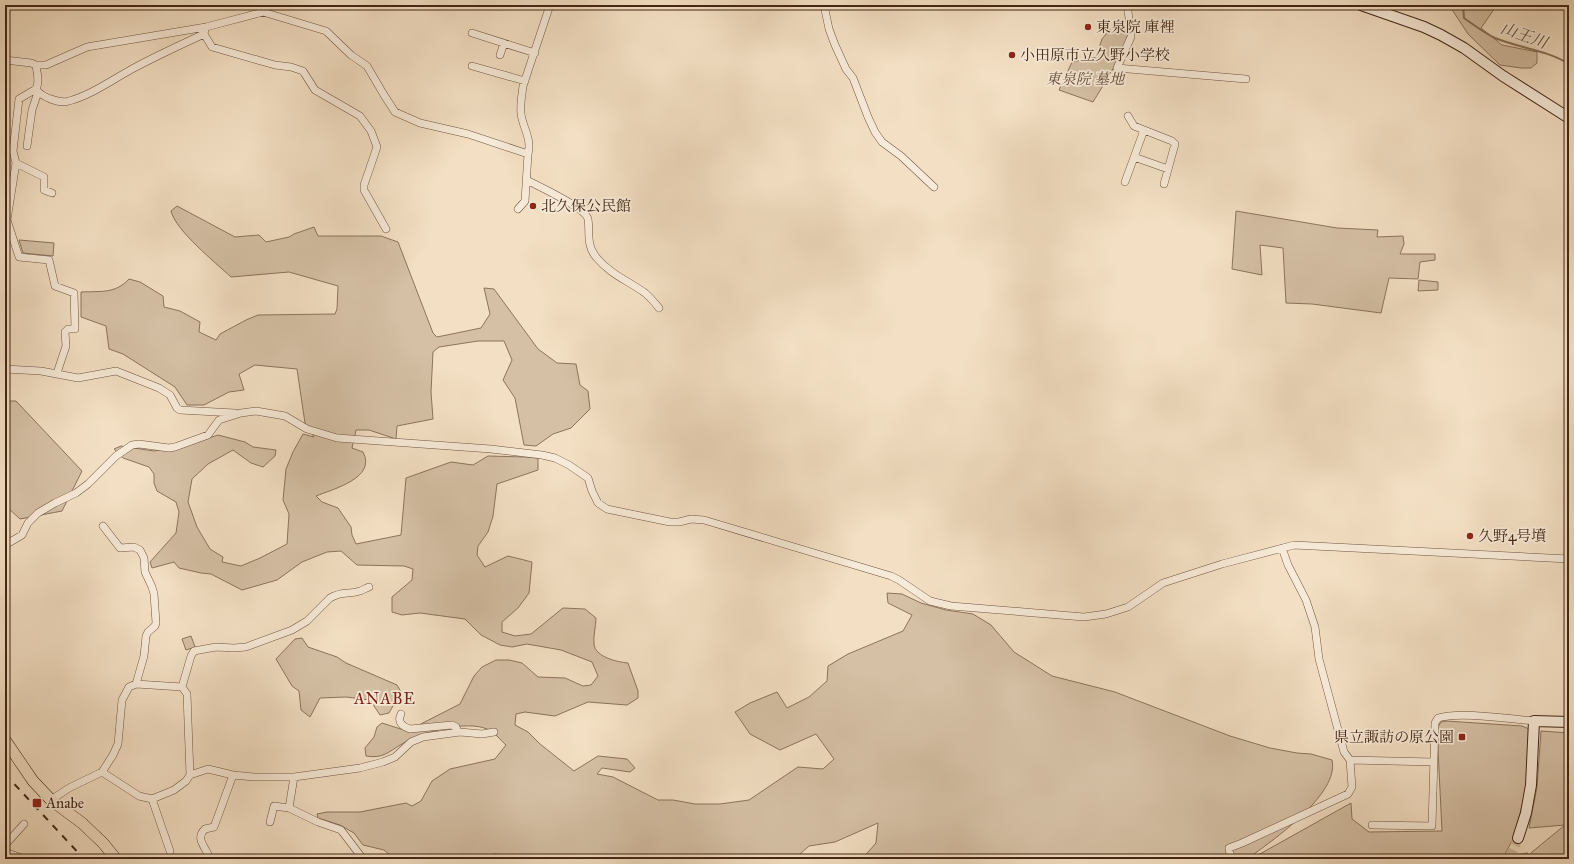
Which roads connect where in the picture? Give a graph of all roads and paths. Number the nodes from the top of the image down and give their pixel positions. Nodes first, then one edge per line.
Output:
1 (550, 5) edge
2 (824, 5) edge
3 (1127, 5) edge
4 (1361, 5) edge
5 (264, 9) edge
6 (205, 30) junction
7 (472, 33) dead end
8 (504, 43) junction
9 (535, 53) junction
10 (500, 55) dead end
11 (5, 60) edge
12 (36, 65) junction
13 (472, 66) dead end
14 (1246, 79) dead end
15 (525, 81) junction
16 (37, 91) junction
17 (1128, 116) dead end
18 (1569, 118) edge
19 (1144, 130) junction
20 (25, 141) dead end
21 (528, 154) junction
22 (1134, 157) junction
23 (16, 163) junction
24 (1168, 169) junction
25 (527, 180) junction
26 (1126, 182) dead end
27 (1164, 184) dead end
28 (934, 187) dead end
29 (52, 193) dead end
30 (518, 209) dead end
31 (386, 229) dead end
32 (659, 308) dead end
33 (5, 369) edge
34 (57, 373) junction
35 (241, 413) junction
36 (103, 526) dead end
37 (5, 545) edge
38 (1282, 548) junction
39 (1569, 559) edge
40 (369, 587) dead end
41 (136, 684) junction
42 (182, 687) junction
43 (401, 714) dead end
44 (1534, 721) junction
45 (1569, 722) edge
46 (458, 732) junction
47 (494, 732) dead end
48 (5, 740) edge
49 (1350, 760) junction
50 (1433, 762) junction
51 (102, 772) junction
52 (190, 775) junction
53 (233, 775) junction
54 (294, 777) junction
55 (51, 800) junction
56 (152, 800) junction
57 (289, 808) junction
58 (270, 822) dead end
59 (24, 824) dead end
60 (1372, 825) dead end
61 (1518, 838) tunnel mouth
62 (5, 845) edge
63 (170, 851) dead end
64 (5, 852) edge
65 (24, 859) edge
66 (116, 859) edge
67 (210, 859) edge
68 (363, 859) edge
69 (1231, 859) edge

1 - 9 street
2 - 28 street
3 - 14 street
4 - 18 street
5 - 6 street
5 - 21 street
6 - 12 street
6 - 16 street
6 - 31 street
7 - 8 street
8 - 9 street
8 - 10 street
9 - 15 street
11 - 12 street
12 - 16 street
13 - 15 street
15 - 21 street
16 - 20 street
16 - 23 street
17 - 19 street
19 - 22 street
19 - 24 street
21 - 25 street
22 - 24 street
22 - 26 street
23 - 29 street
23 - 34 street
24 - 27 street
25 - 30 street
25 - 32 street
33 - 34 street
34 - 35 street
35 - 37 street
35 - 38 street
36 - 41 street
38 - 39 street
38 - 49 street
40 - 42 street
41 - 42 street
41 - 51 street
42 - 52 street
43 - 46 street
44 - 45 street
44 - 50 street
44 - 61 street
46 - 47 street
46 - 54 street
48 - 55 main road
49 - 50 street
49 - 69 street
50 - 60 street
51 - 55 street
51 - 56 street
52 - 53 street
52 - 56 street
53 - 54 street
53 - 67 street
54 - 57 street
55 - 66 main road
56 - 63 street
57 - 58 street
57 - 68 street
59 - 62 street
64 - 65 street

